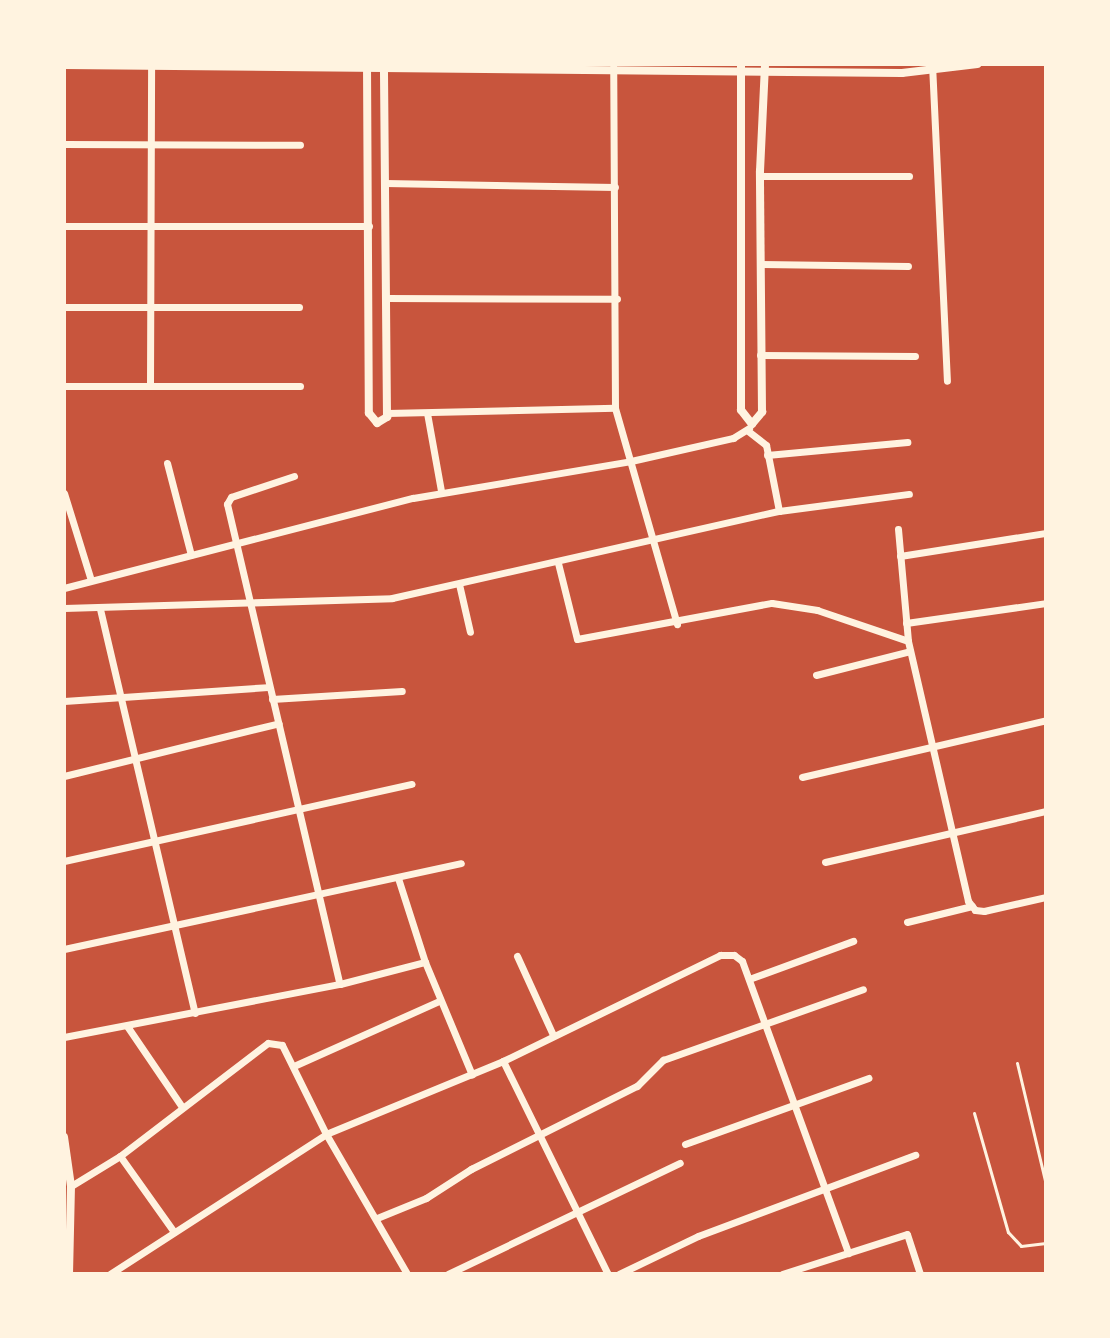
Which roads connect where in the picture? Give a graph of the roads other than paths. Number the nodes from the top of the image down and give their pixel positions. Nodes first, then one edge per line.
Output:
1 (225, 64) edge
2 (367, 64) edge
3 (384, 64) edge
4 (977, 64) edge
5 (64, 65) edge
6 (151, 65) edge
7 (741, 66) edge
8 (765, 66) edge
9 (613, 67) junction
10 (932, 68) edge
11 (151, 143) junction
12 (64, 144) edge
13 (300, 145) dead end
14 (760, 176) junction
15 (909, 176) dead end
16 (385, 183) junction
17 (615, 187) junction
18 (64, 226) edge
19 (152, 226) junction
20 (369, 226) junction
21 (760, 264) junction
22 (908, 266) dead end
23 (386, 298) junction
24 (617, 299) junction
25 (64, 307) edge
26 (151, 307) junction
27 (299, 307) dead end
28 (760, 355) junction
29 (915, 356) dead end
30 (947, 381) dead end
31 (150, 385) junction
32 (64, 386) edge
33 (300, 386) dead end
34 (615, 408) junction
35 (387, 413) junction
36 (427, 413) junction
37 (750, 427) junction
38 (907, 442) dead end
39 (767, 455) junction
40 (631, 461) junction
41 (167, 463) dead end
42 (294, 476) dead end
43 (441, 491) junction
44 (64, 493) edge
45 (909, 494) dead end
46 (779, 511) junction
47 (898, 529) dead end
48 (1046, 533) edge
49 (657, 542) junction
50 (235, 543) junction
51 (191, 555) junction
52 (900, 556) junction
53 (558, 563) junction
54 (91, 580) junction
55 (459, 584) junction
56 (64, 588) edge
57 (1046, 603) edge
58 (252, 605) junction
59 (64, 608) edge
60 (100, 609) junction
61 (906, 623) junction
62 (677, 624) junction
63 (470, 632) dead end
64 (908, 641) junction
65 (910, 651) junction
66 (816, 675) dead end
67 (268, 687) junction
68 (402, 691) dead end
69 (119, 699) junction
70 (272, 699) junction
71 (64, 701) edge
72 (1046, 720) edge
73 (279, 723) junction
74 (933, 744) junction
75 (132, 760) junction
76 (64, 776) edge
77 (802, 777) dead end
78 (412, 784) dead end
79 (295, 810) junction
80 (1046, 811) edge
81 (954, 831) junction
82 (151, 840) junction
83 (64, 861) edge
84 (825, 862) dead end
85 (461, 863) dead end
86 (398, 878) junction
87 (321, 896) junction
88 (1046, 897) edge
89 (972, 906) junction
90 (907, 922) dead end
91 (171, 926) junction
92 (853, 941) dead end
93 (64, 949) edge
94 (517, 956) dead end
95 (425, 962) junction
96 (749, 979) junction
97 (340, 984) junction
98 (863, 989) dead end
99 (439, 1001) junction
100 (195, 1013) junction
101 (765, 1024) junction
102 (127, 1026) junction
103 (553, 1035) junction
104 (64, 1037) edge
105 (503, 1061) junction
106 (1017, 1063) dead end
107 (296, 1065) junction
108 (472, 1075) junction
109 (868, 1078) dead end
110 (794, 1104) junction
111 (182, 1107) junction
112 (974, 1113) dead end
113 (326, 1134) junction
114 (540, 1136) junction
115 (64, 1137) edge
116 (685, 1144) dead end
117 (915, 1155) dead end
118 (120, 1156) junction
119 (680, 1163) dead end
120 (1046, 1185) edge
121 (71, 1186) junction
122 (824, 1187) junction
123 (578, 1213) junction
124 (377, 1218) junction
125 (174, 1232) junction
126 (1046, 1243) edge
127 (848, 1253) junction
128 (69, 1274) edge
129 (110, 1274) edge
130 (407, 1274) edge
131 (448, 1274) edge
132 (608, 1274) edge
133 (619, 1274) edge
134 (782, 1274) edge
135 (920, 1274) edge

1 - 2 street
1 - 6 street
2 - 3 street
2 - 20 street
3 - 9 street
3 - 16 street
4 - 10 street
5 - 6 street
6 - 11 street
7 - 8 street
7 - 9 street
7 - 37 street
8 - 10 street
8 - 14 street
9 - 17 street
10 - 30 street
11 - 12 street
11 - 13 street
11 - 19 street
14 - 15 street
14 - 21 street
16 - 17 street
16 - 23 street
17 - 24 street
18 - 19 street
19 - 20 street
19 - 26 street
20 - 35 street
21 - 22 street
21 - 28 street
23 - 24 street
23 - 35 street
24 - 34 street
25 - 26 street
26 - 27 street
26 - 31 street
28 - 29 street
28 - 37 street
31 - 32 street
31 - 33 street
34 - 36 street
34 - 40 street
35 - 36 street
36 - 43 street
37 - 39 street
37 - 40 street
38 - 39 street
39 - 46 street
40 - 43 street
40 - 49 street
41 - 51 street
42 - 50 street
43 - 50 street
44 - 54 street
45 - 46 street
46 - 49 street
47 - 52 street
48 - 52 street
49 - 53 street
49 - 62 street
50 - 51 street
50 - 58 street
51 - 54 street
52 - 61 street
53 - 55 street
53 - 62 street
54 - 56 street
55 - 58 street
55 - 63 street
57 - 61 street
58 - 60 street
58 - 67 street
59 - 60 street
60 - 69 street
61 - 64 street
62 - 64 street
64 - 65 street
65 - 66 street
65 - 74 street
67 - 69 street
67 - 70 street
68 - 70 street
69 - 71 street
69 - 75 street
70 - 73 street
72 - 74 street
73 - 75 street
73 - 79 street
74 - 77 street
74 - 81 street
75 - 76 street
75 - 82 street
78 - 79 street
79 - 82 street
79 - 87 street
80 - 81 street
81 - 84 street
81 - 89 street
82 - 83 street
82 - 91 street
85 - 86 street
86 - 87 street
86 - 95 street
87 - 91 street
87 - 97 street
88 - 89 street
89 - 90 street
91 - 93 street
91 - 100 street
92 - 96 street
94 - 103 street
95 - 97 street
95 - 99 street
96 - 101 street
96 - 103 street
97 - 100 street
98 - 101 street
99 - 107 street
99 - 108 street
100 - 102 street
101 - 110 street
101 - 114 street
102 - 104 street
102 - 111 street
103 - 105 street
105 - 108 street
105 - 114 street
106 - 120 lane
107 - 111 street
107 - 113 street
108 - 113 street
109 - 110 street
110 - 116 street
110 - 122 street
111 - 118 street
112 - 126 lane
113 - 124 street
113 - 125 street
114 - 123 street
114 - 124 street
115 - 121 street
117 - 122 street
118 - 121 street
118 - 125 street
119 - 123 street
121 - 128 street
122 - 127 street
122 - 133 street
123 - 131 street
123 - 132 street
124 - 130 street
125 - 129 street
127 - 134 street
127 - 135 street

